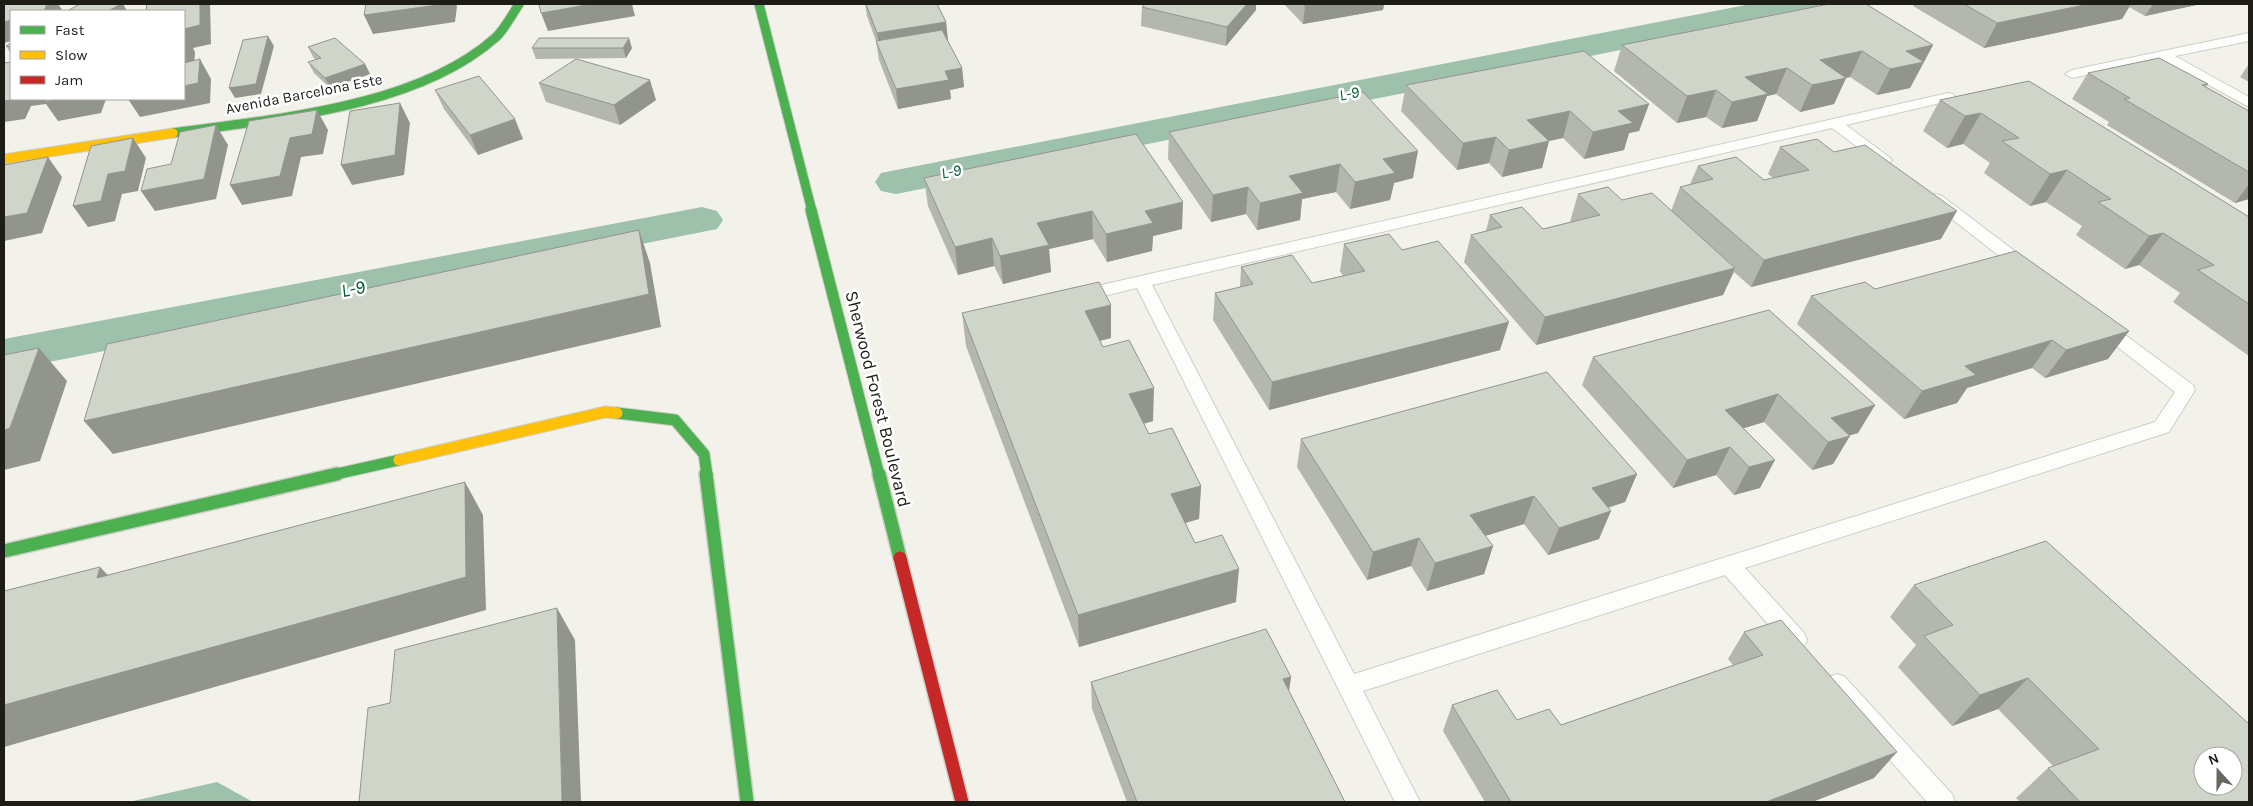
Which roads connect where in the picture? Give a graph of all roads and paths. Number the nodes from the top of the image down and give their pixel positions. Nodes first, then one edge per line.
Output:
1 (519, 4) edge
2 (759, 4) edge
3 (2249, 36) edge
4 (2163, 55) junction
5 (2072, 74) dead end
6 (1948, 97) edge
7 (2249, 103) edge
8 (1835, 123) junction
9 (4, 159) edge
10 (1898, 170) edge
11 (1921, 188) edge
12 (2038, 277) edge
13 (1142, 282) junction
14 (1067, 299) edge
15 (2085, 313) edge
16 (4, 551) edge
17 (1728, 565) junction
18 (1348, 686) junction
19 (747, 802) edge
20 (962, 802) edge
21 (1408, 802) edge
22 (1943, 802) edge

1 - 9 street, Avenida Barcelona Este
2 - 20 street, Sherwood Forest Boulevard
3 - 4 lane
4 - 5 lane
4 - 7 lane
6 - 8 lane
8 - 10 lane
8 - 13 lane
11 - 12 lane
13 - 14 lane
13 - 18 lane
15 - 17 lane
16 - 19 street
17 - 18 lane
17 - 22 lane
18 - 21 lane

